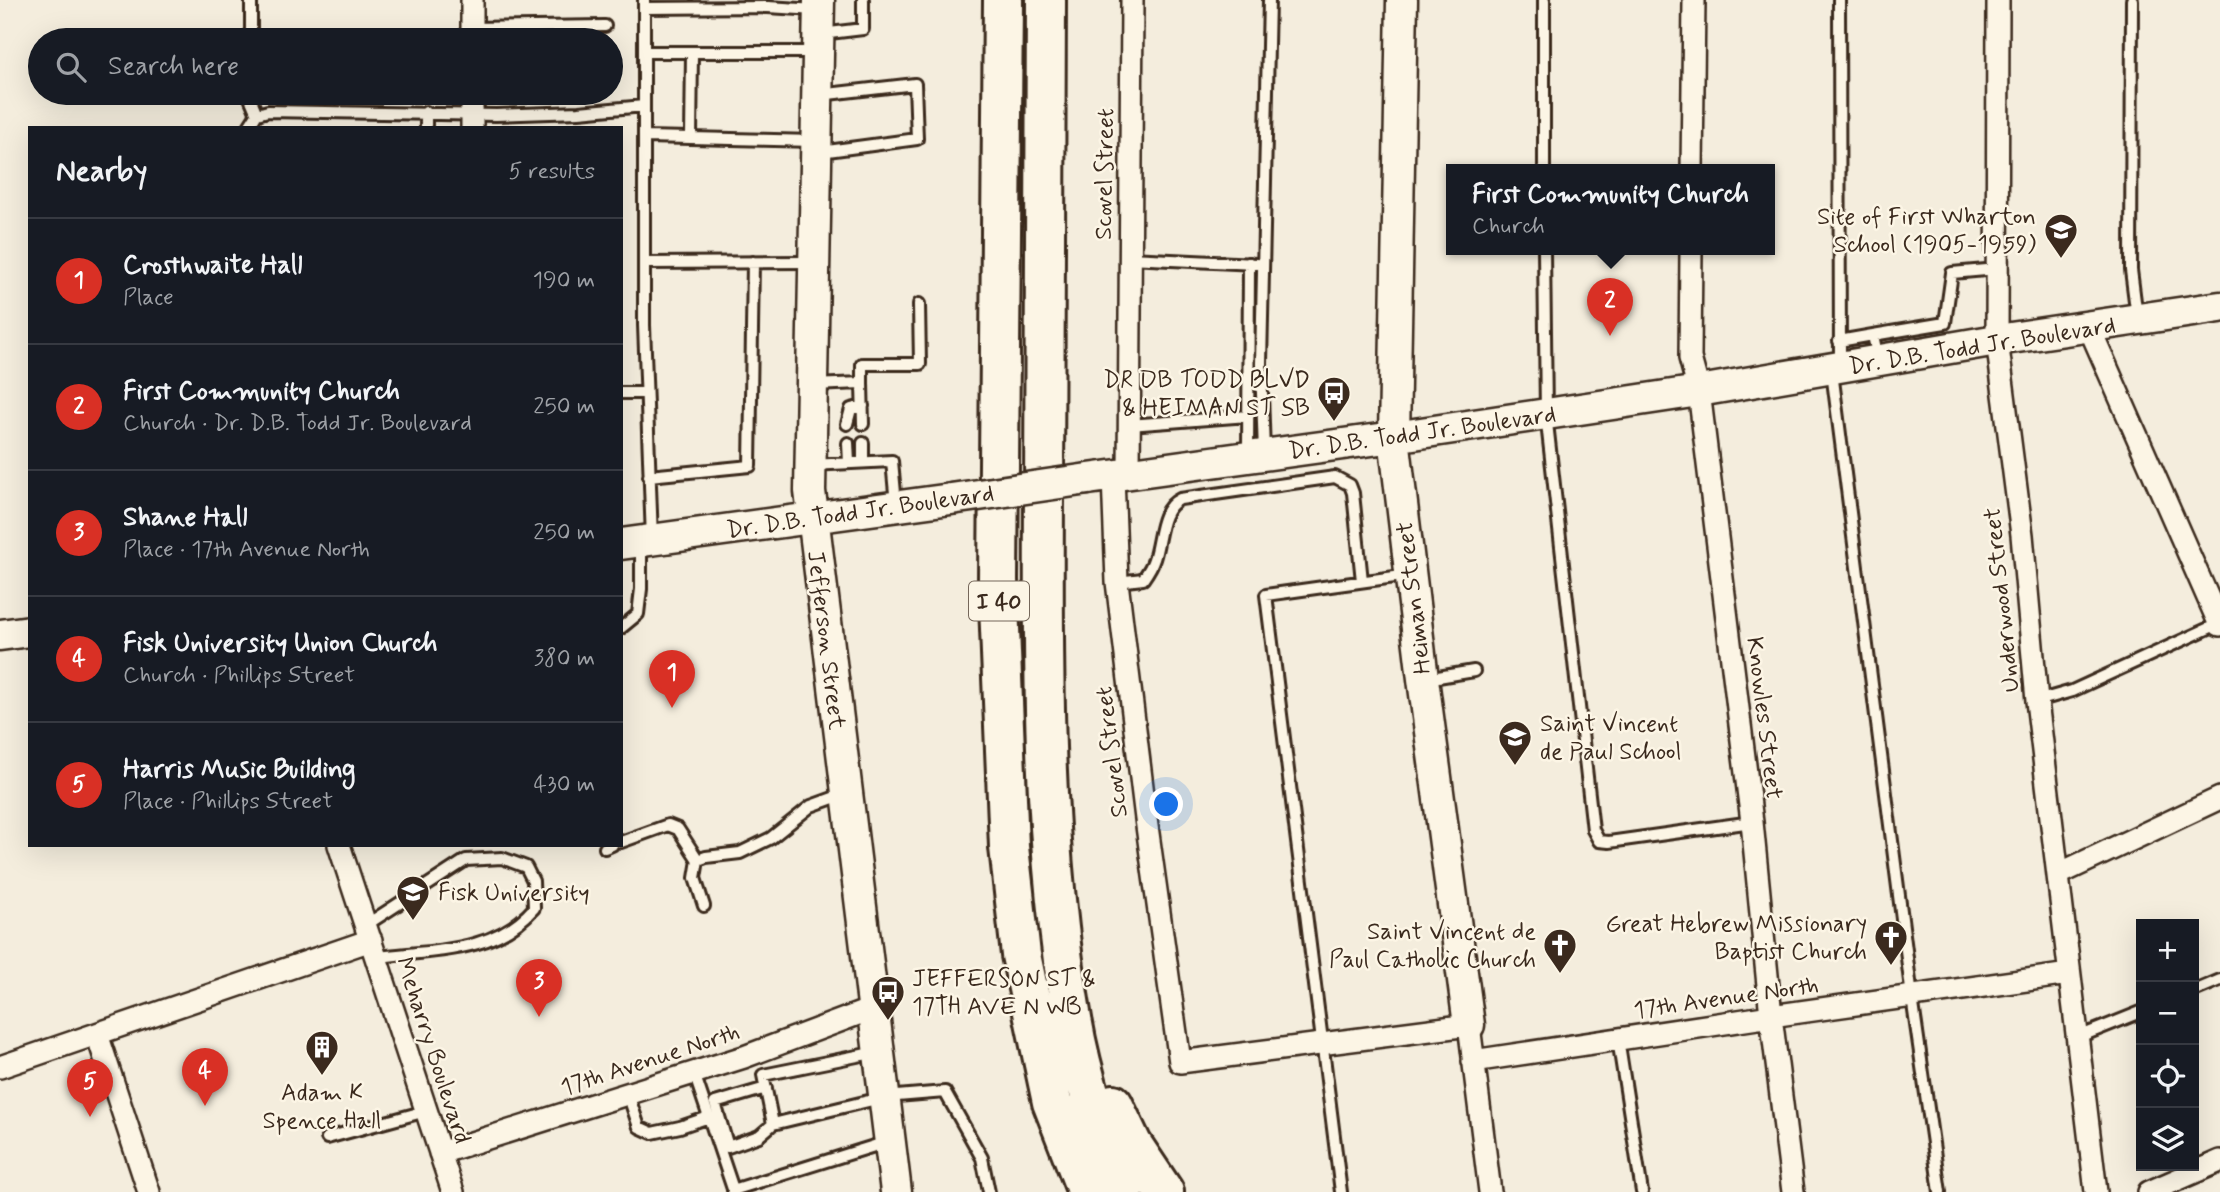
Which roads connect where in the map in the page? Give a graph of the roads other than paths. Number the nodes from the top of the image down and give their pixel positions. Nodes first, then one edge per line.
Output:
1 (251, 0) edge
2 (472, 0) edge
3 (863, 0) edge
4 (1003, 0) edge
5 (1046, 0) edge
6 (1132, 0) edge
7 (1269, 0) edge
8 (1402, 0) edge
9 (1544, 0) edge
10 (1694, 0) edge
11 (1839, 0) edge
12 (1998, 0) edge
13 (2132, 0) edge
14 (644, 4) edge
15 (819, 24) edge
16 (605, 26) dead end
17 (251, 28) edge
18 (472, 28) edge
19 (572, 28) edge
20 (644, 52) junction
21 (692, 53) junction
22 (818, 95) junction
23 (253, 105) edge
24 (644, 106) junction
25 (472, 111) edge
26 (426, 112) junction
27 (257, 114) junction
28 (249, 126) edge
29 (426, 126) edge
30 (644, 137) junction
31 (691, 138) junction
32 (817, 147) junction
33 (1544, 164) edge
34 (1692, 164) edge
35 (1544, 255) edge
36 (1691, 255) edge
37 (1129, 258) junction
38 (644, 262) junction
39 (753, 262) junction
40 (816, 262) junction
41 (1249, 263) junction
42 (1264, 264) junction
43 (1997, 269) junction
44 (919, 304) dead end
45 (2220, 307) edge
46 (2137, 320) junction
47 (2089, 327) junction
48 (1997, 340) junction
49 (1907, 343) junction
50 (1837, 359) junction
51 (862, 383) junction
52 (811, 385) junction
53 (1699, 391) junction
54 (623, 393) edge
55 (645, 393) junction
56 (863, 407) junction
57 (1546, 414) junction
58 (1248, 416) junction
59 (847, 424) dead end
60 (863, 424) dead end
61 (1129, 425) junction
62 (1394, 437) junction
63 (848, 443) dead end
64 (863, 443) dead end
65 (1256, 456) junction
66 (849, 463) junction
67 (863, 463) junction
68 (811, 465) junction
69 (649, 476) junction
70 (1110, 476) junction
71 (896, 507) junction
72 (812, 519) junction
73 (638, 541) edge
74 (1410, 575) junction
75 (1362, 581) junction
76 (1117, 582) junction
77 (2220, 624) edge
78 (623, 626) edge
79 (28, 631) edge
80 (0, 635) edge
81 (1474, 671) dead end
82 (1423, 679) junction
83 (2037, 701) junction
84 (846, 793) junction
85 (2220, 798) edge
86 (1752, 822) junction
87 (623, 841) edge
88 (340, 847) edge
89 (698, 860) junction
90 (2059, 874) junction
91 (704, 906) dead end
92 (371, 940) junction
93 (2069, 974) junction
94 (2220, 980) edge
95 (2199, 988) edge
96 (1912, 997) junction
97 (874, 1008) junction
98 (2136, 1014) edge
99 (1771, 1016) junction
100 (1072, 1020) junction
101 (1469, 1026) junction
102 (97, 1034) junction
103 (2076, 1038) junction
104 (1618, 1039) junction
105 (1324, 1044) junction
106 (879, 1051) junction
107 (1473, 1061) junction
108 (0, 1067) edge
109 (694, 1073) junction
110 (766, 1087) junction
111 (628, 1094) junction
112 (885, 1097) junction
113 (709, 1109) junction
114 (426, 1111) junction
115 (773, 1124) junction
116 (327, 1138) dead end
117 (890, 1141) junction
118 (724, 1148) junction
119 (440, 1153) junction
120 (2220, 1161) edge
121 (734, 1191) edge
122 (149, 1192) edge
123 (453, 1192) edge
124 (896, 1192) edge
125 (989, 1192) edge
126 (1087, 1192) edge
127 (1123, 1192) edge
128 (1164, 1192) edge
129 (1341, 1192) edge
130 (1490, 1192) edge
131 (1642, 1192) edge
132 (1793, 1192) edge
133 (1940, 1192) edge
134 (2095, 1192) edge
135 (2149, 1192) edge

1 - 17 lane
2 - 18 street
3 - 15 lane
4 - 126 highway, I 40
5 - 100 highway, I 40
6 - 37 street, Scovel Street
7 - 42 lane
8 - 62 main road, Heiman Street
9 - 33 lane
10 - 34 street
11 - 50 lane
12 - 43 street, Underwood Street
13 - 46 lane
14 - 15 lane
14 - 20 lane
15 - 21 lane
15 - 22 main road, Jefferson Street
16 - 19 lane
20 - 21 lane
20 - 24 lane
21 - 31 lane
22 - 32 main road, Jefferson Street
22 - 32 lane
23 - 27 lane
24 - 25 lane
24 - 30 lane
25 - 26 lane
26 - 27 lane
26 - 29 lane
27 - 28 lane
30 - 31 lane
30 - 38 lane
31 - 32 lane
32 - 40 main road, Jefferson Street
35 - 57 lane
36 - 53 street, Knowles Street
37 - 41 lane
37 - 61 street, Scovel Street
38 - 39 lane
38 - 55 lane
39 - 40 lane
39 - 69 lane
40 - 52 main road, Jefferson Street
41 - 42 lane
41 - 58 lane
42 - 65 lane
43 - 48 street, Underwood Street
43 - 49 lane
44 - 51 lane
45 - 46 main road, Dr. D.B. Todd Jr. Boulevard
46 - 47 main road, Dr. D.B. Todd Jr. Boulevard
47 - 48 main road, Dr. D.B. Todd Jr. Boulevard
47 - 77 street
48 - 49 main road, Dr. D.B. Todd Jr. Boulevard
48 - 83 street, Underwood Street
49 - 50 main road, Dr. D.B. Todd Jr. Boulevard
50 - 53 main road, Dr. D.B. Todd Jr. Boulevard
50 - 96 lane
51 - 52 lane
51 - 56 lane
52 - 68 main road, Jefferson Street
53 - 57 main road, Dr. D.B. Todd Jr. Boulevard
53 - 86 street, Knowles Street
54 - 55 lane
55 - 69 lane
56 - 59 lane
56 - 60 lane
57 - 62 main road, Dr. D.B. Todd Jr. Boulevard
57 - 86 lane
58 - 61 lane
58 - 65 lane
61 - 70 street, Scovel Street
62 - 65 main road, Dr. D.B. Todd Jr. Boulevard
62 - 74 main road, Heiman Street
63 - 66 lane
64 - 67 lane
65 - 70 main road, Dr. D.B. Todd Jr. Boulevard
66 - 67 lane
66 - 68 lane
67 - 71 lane
68 - 72 main road, Jefferson Street
69 - 73 lane
70 - 71 main road, Dr. D.B. Todd Jr. Boulevard, bridge
70 - 76 street, Scovel Street
71 - 72 main road, Dr. D.B. Todd Jr. Boulevard
72 - 73 main road, Dr. D.B. Todd Jr. Boulevard
72 - 84 main road, Jefferson Street
73 - 78 lane
74 - 75 lane
74 - 82 main road, Heiman Street
75 - 76 lane
75 - 105 lane
76 - 105 street, Scovel Street
77 - 83 lane
79 - 80 main road
81 - 82 lane
82 - 101 main road, Heiman Street
83 - 90 street, Underwood Street
84 - 89 lane
84 - 97 main road, Jefferson Street
85 - 90 street
86 - 99 street, Knowles Street
87 - 89 lane
88 - 92 street, Meharry Boulevard
89 - 91 lane
90 - 93 street, Underwood Street
92 - 92 lane
92 - 102 street
92 - 114 street, Meharry Boulevard
93 - 96 street, 17th Avenue North
93 - 103 street, Underwood Street
94 - 95 lane
96 - 99 street, 17th Avenue North
96 - 133 lane
97 - 106 main road, Jefferson Street
97 - 109 street, 17th Avenue North
98 - 103 lane
99 - 104 street, 17th Avenue North
99 - 132 street, Knowles Street
100 - 127 highway
100 - 128 highway, I 40
101 - 105 street
101 - 107 street, Heiman Street
102 - 108 street
102 - 122 street
103 - 134 street, Underwood Street
104 - 107 street, 17th Avenue North
104 - 131 lane
105 - 129 lane
106 - 110 lane
106 - 112 main road, Jefferson Street
107 - 130 street, Heiman Street
109 - 111 street, 17th Avenue North
109 - 113 lane
110 - 113 lane
110 - 115 lane
111 - 113 lane
111 - 119 street, 17th Avenue North
112 - 115 lane
112 - 117 main road, Jefferson Street
112 - 125 lane
113 - 118 lane
114 - 116 lane
114 - 119 street, Meharry Boulevard
115 - 118 lane
117 - 121 lane
117 - 124 main road, Jefferson Street
118 - 121 lane
119 - 123 street, Meharry Boulevard
120 - 135 street

